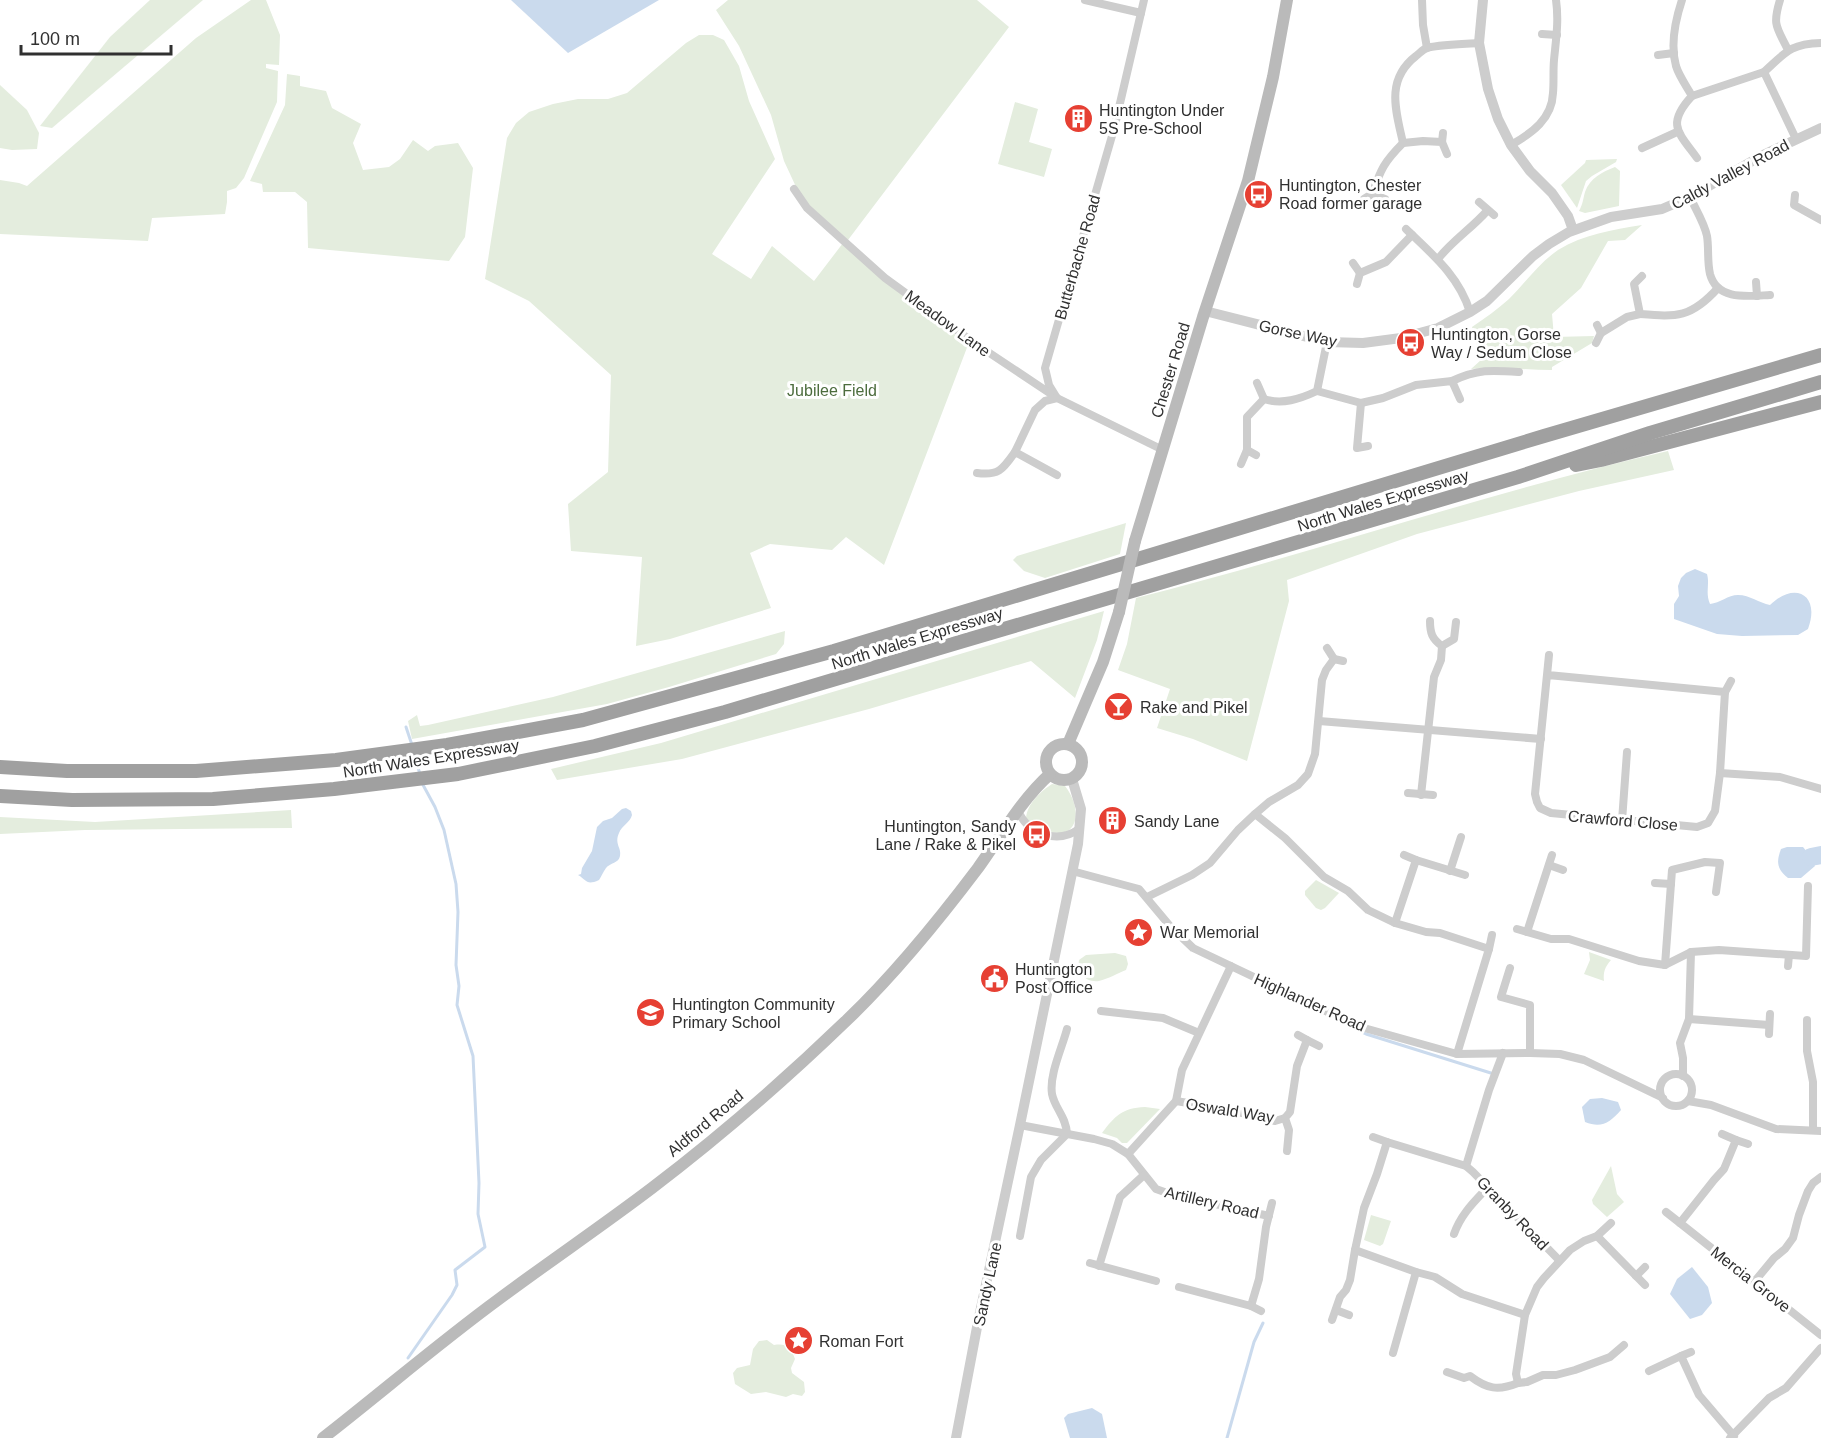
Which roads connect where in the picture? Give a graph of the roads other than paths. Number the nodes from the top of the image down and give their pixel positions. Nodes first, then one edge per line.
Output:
1 (1085, 0) edge
2 (1144, 0) edge
3 (1287, 0) edge
4 (1422, 0) edge
5 (1483, 0) edge
6 (1556, 0) edge
7 (1682, 0) edge
8 (1780, 0) edge
9 (1141, 13) junction
10 (1542, 33) dead end
11 (1557, 35) junction
12 (1479, 43) junction
13 (1821, 43) edge
14 (1427, 48) junction
15 (1788, 50) junction
16 (1674, 53) junction
17 (1658, 55) dead end
18 (1764, 72) junction
19 (1692, 96) junction
20 (1821, 128) edge
21 (1677, 132) junction
22 (1796, 139) junction
23 (1403, 143) junction
24 (1511, 145) junction
25 (1642, 148) dead end
26 (1447, 154) dead end
27 (1697, 158) dead end
28 (794, 189) dead end
29 (1372, 194) junction
30 (1795, 195) dead end
31 (1690, 197) junction
32 (1364, 199) dead end
33 (1384, 199) dead end
34 (1479, 202) dead end
35 (1821, 220) edge
36 (1573, 230) junction
37 (1438, 259) junction
38 (1353, 263) dead end
39 (1360, 273) junction
40 (1642, 276) dead end
41 (1756, 282) dead end
42 (1357, 284) dead end
43 (1718, 288) junction
44 (1770, 295) dead end
45 (1757, 296) junction
46 (1205, 311) junction
47 (1470, 312) junction
48 (1640, 314) junction
49 (1327, 342) junction
50 (1596, 344) dead end
51 (1821, 355) edge
52 (1518, 372) dead end
53 (1452, 381) junction
54 (1821, 382) edge
55 (1257, 383) dead end
56 (1317, 391) junction
57 (1057, 398) junction
58 (1264, 399) junction
59 (1460, 399) dead end
60 (1821, 402) edge
61 (1361, 404) junction
62 (1368, 446) dead end
63 (1163, 450) junction
64 (1246, 450) junction
65 (1015, 452) junction
66 (1256, 454) dead end
67 (1241, 464) dead end
68 (977, 473) dead end
69 (1057, 475) dead end
70 (1518, 477) junction
71 (1430, 621) dead end
72 (1456, 622) dead end
73 (1442, 646) junction
74 (1327, 648) dead end
75 (1549, 655) dead end
76 (1548, 675) junction
77 (1731, 681) dead end
78 (1725, 692) junction
79 (1319, 721) junction
80 (1428, 731) junction
81 (1541, 739) junction
82 (1068, 744) junction
83 (1627, 752) dead end
84 (0, 767) edge
85 (1720, 773) junction
86 (1050, 774) junction
87 (1072, 779) junction
88 (1821, 789) edge
89 (1408, 794) dead end
90 (1422, 795) junction
91 (1433, 795) dead end
92 (0, 796) edge
93 (1018, 811) junction
94 (1255, 814) junction
95 (1622, 821) junction
96 (1079, 829) junction
97 (1461, 837) dead end
98 (1404, 855) dead end
99 (1552, 855) dead end
100 (1416, 860) junction
101 (1549, 865) junction
102 (1563, 870) dead end
103 (1072, 871) junction
104 (1450, 871) junction
105 (1465, 875) dead end
106 (1655, 883) dead end
107 (1671, 884) junction
108 (1808, 886) dead end
109 (1716, 892) dead end
110 (1147, 897) junction
111 (1395, 922) junction
112 (1517, 929) dead end
113 (1527, 932) junction
114 (1492, 935) dead end
115 (1489, 949) junction
116 (1691, 952) junction
117 (1789, 955) junction
118 (1665, 965) junction
119 (1231, 966) junction
120 (1788, 966) dead end
121 (1510, 968) dead end
122 (1101, 1011) dead end
123 (1770, 1014) dead end
124 (1689, 1019) junction
125 (1807, 1020) dead end
126 (1067, 1029) dead end
127 (1199, 1033) junction
128 (1298, 1035) dead end
129 (1307, 1040) junction
130 (1318, 1046) dead end
131 (1503, 1053) junction
132 (1530, 1053) junction
133 (1457, 1054) junction
134 (1681, 1073) junction
135 (1692, 1091) junction
136 (1662, 1093) junction
137 (1176, 1101) junction
138 (1688, 1101) junction
139 (1703, 1103) junction
140 (1285, 1118) junction
141 (1020, 1125) junction
142 (1817, 1130) edge
143 (1067, 1134) junction
144 (1722, 1134) dead end
145 (1373, 1137) dead end
146 (1736, 1140) junction
147 (1386, 1142) junction
148 (1748, 1144) dead end
149 (1287, 1151) dead end
150 (1128, 1154) junction
151 (1466, 1166) junction
152 (1144, 1174) junction
153 (1821, 1177) edge
154 (1488, 1187) junction
155 (1272, 1203) dead end
156 (1666, 1212) dead end
157 (1269, 1216) junction
158 (1611, 1223) dead end
159 (1680, 1223) junction
160 (1454, 1234) dead end
161 (1020, 1236) dead end
162 (1598, 1236) junction
163 (1355, 1250) junction
164 (1559, 1260) junction
165 (1090, 1263) dead end
166 (1099, 1266) junction
167 (1645, 1267) dead end
168 (1416, 1272) junction
169 (1636, 1276) junction
170 (1156, 1281) dead end
171 (1755, 1281) junction
172 (1645, 1285) dead end
173 (1179, 1287) dead end
174 (1251, 1306) junction
175 (1336, 1310) junction
176 (1261, 1311) dead end
177 (1349, 1315) dead end
178 (1525, 1315) junction
179 (1332, 1320) dead end
180 (1821, 1335) edge
181 (1624, 1345) dead end
182 (1821, 1348) edge
183 (1691, 1352) dead end
184 (1393, 1353) dead end
185 (1681, 1356) junction
186 (1649, 1371) dead end
187 (1447, 1372) dead end
188 (1518, 1383) junction
189 (1732, 1437) edge
190 (323, 1438) edge
191 (956, 1438) edge

1 - 9 street
2 - 9 street, Butterbache Road
3 - 46 main road, Chester Road
4 - 14 street
5 - 12 street
6 - 11 street
7 - 16 street
8 - 15 street
9 - 57 street, Butterbache Road
10 - 11 street
11 - 24 street
12 - 14 street
12 - 24 street
13 - 15 street
14 - 23 street
15 - 18 street
16 - 17 street
16 - 19 street
18 - 19 street
18 - 22 street
19 - 21 street
20 - 22 street, Caldy Valley Road
21 - 25 street
21 - 27 street
22 - 31 street, Caldy Valley Road
23 - 26 street
23 - 29 street
24 - 36 street
28 - 57 street, Meadow Lane
29 - 32 street
29 - 33 street
30 - 35 street
31 - 36 street, Caldy Valley Road
31 - 43 street
34 - 37 street
36 - 47 street, Gorse Way
37 - 39 street
37 - 47 street
38 - 39 street
39 - 42 street
40 - 48 street
41 - 45 street
43 - 45 street
43 - 48 street
44 - 45 street
46 - 49 street, Gorse Way
46 - 63 main road, Chester Road
47 - 49 street, Gorse Way
48 - 50 street
49 - 56 street
51 - 84 highway, North Wales Expressway
52 - 53 street
53 - 59 street
53 - 61 street
54 - 70 highway, North Wales Expressway
55 - 58 street
56 - 58 street
56 - 61 street
57 - 63 street
57 - 65 street
58 - 64 street
60 - 70 highway
61 - 62 street
63 - 82 main road, Chester Road, bridge
64 - 66 street
64 - 67 street
65 - 68 street
65 - 69 street
70 - 92 highway, North Wales Expressway
71 - 73 street
72 - 73 street
73 - 80 street
74 - 79 street
75 - 76 street, Crawford Close
76 - 78 street
76 - 81 street, Crawford Close
77 - 78 street, Crawford Close
78 - 85 street, Crawford Close
79 - 80 street
79 - 94 street
80 - 81 street
80 - 90 street
81 - 95 street, Crawford Close
82 - 86 main road
82 - 87 main road
83 - 95 street
85 - 88 street
85 - 95 street, Crawford Close
86 - 87 main road
86 - 93 main road, Aldford Road
87 - 96 street, Sandy Lane
89 - 90 street
90 - 91 street
93 - 96 street
93 - 190 main road, Aldford Road
94 - 110 street
94 - 111 street
96 - 103 street, Sandy Lane
97 - 104 street
98 - 100 street
99 - 101 street
100 - 104 street
100 - 111 street
101 - 102 street
101 - 113 street
103 - 110 street, Highlander Road
103 - 141 street, Sandy Lane
104 - 105 street
106 - 107 street
107 - 109 street
107 - 118 street
108 - 117 street
110 - 119 street, Highlander Road
111 - 115 street
112 - 113 street
113 - 118 street
114 - 115 street
115 - 133 street
116 - 117 street
116 - 118 street
116 - 124 street
117 - 120 street
119 - 127 street
119 - 133 street, Highlander Road
121 - 132 street
122 - 127 street
123 - 124 street
124 - 134 street
125 - 142 street
126 - 143 street
127 - 137 street
128 - 129 street
129 - 130 street
129 - 140 street, Oswald Way
131 - 132 street, Highlander Road
131 - 133 street, Highlander Road
131 - 151 street
132 - 136 street, Highlander Road
134 - 135 street
134 - 136 street
135 - 138 street
135 - 139 street
136 - 138 street
137 - 140 street, Oswald Way
137 - 150 street
138 - 139 street
139 - 142 street
140 - 149 street, Oswald Way
141 - 143 street, Artillery Road
141 - 191 street, Sandy Lane
143 - 150 street, Artillery Road
143 - 161 street
144 - 146 street
145 - 147 street
146 - 148 street
146 - 159 street
147 - 151 street
147 - 163 street
150 - 152 street, Artillery Road
151 - 154 street, Granby Road
152 - 157 street, Artillery Road
152 - 166 street
153 - 171 street
154 - 160 street
154 - 164 street, Granby Road
155 - 157 street
156 - 159 street, Mercia Grove
157 - 174 street
158 - 162 street, Granby Road
159 - 171 street, Mercia Grove
162 - 164 street, Granby Road
162 - 169 street
163 - 168 street
163 - 175 street
164 - 178 street, Granby Road
165 - 166 street
166 - 170 street
167 - 169 street
168 - 178 street
168 - 184 street
169 - 172 street
171 - 180 street, Mercia Grove
173 - 174 street
174 - 176 street
175 - 177 street
175 - 179 street
178 - 188 street, Granby Road
181 - 188 street
182 - 189 street
183 - 185 street
185 - 186 street
185 - 189 street
187 - 188 street

